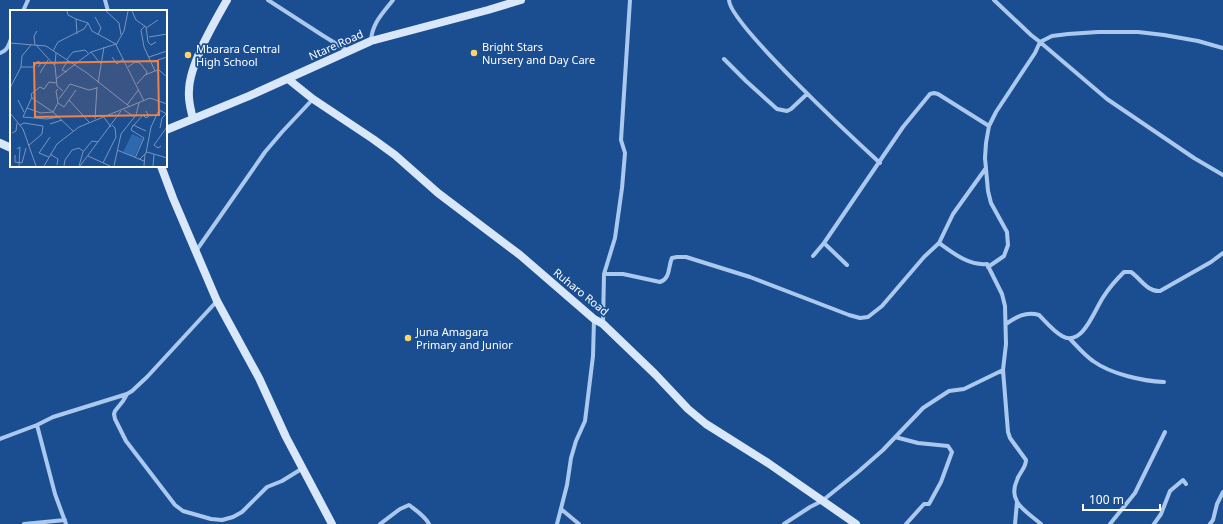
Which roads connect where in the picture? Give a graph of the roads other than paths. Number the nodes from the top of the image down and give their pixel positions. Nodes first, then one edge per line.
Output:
1 (28, 0) edge
2 (105, 0) edge
3 (227, 0) edge
4 (268, 0) edge
5 (393, 0) edge
6 (521, 0) edge
7 (630, 0) edge
8 (729, 0) edge
9 (994, 0) edge
10 (23, 10) edge
11 (108, 10) edge
12 (371, 41) junction
13 (10, 42) edge
14 (1040, 42) junction
15 (1223, 48) edge
16 (349, 51) junction
17 (0, 53) edge
18 (724, 59) dead end
19 (288, 79) junction
20 (807, 94) junction
21 (312, 99) junction
22 (193, 119) junction
23 (989, 126) junction
24 (167, 130) edge
25 (0, 143) edge
26 (10, 148) edge
27 (880, 163) junction
28 (162, 167) edge
29 (986, 168) junction
30 (1223, 175) edge
31 (824, 243) junction
32 (938, 243) junction
33 (196, 251) junction
34 (1223, 253) edge
35 (813, 256) dead end
36 (847, 265) dead end
37 (988, 267) junction
38 (604, 274) junction
39 (217, 300) junction
40 (594, 319) junction
41 (602, 324) junction
42 (1006, 324) junction
43 (1070, 339) junction
44 (1003, 370) junction
45 (1164, 382) dead end
46 (127, 394) junction
47 (37, 425) junction
48 (1166, 432) dead end
49 (895, 437) junction
50 (0, 438) edge
51 (303, 468) junction
52 (1186, 484) dead end
53 (1223, 492) edge
54 (822, 501) junction
55 (1017, 502) junction
56 (561, 509) junction
57 (65, 522) edge
58 (24, 524) edge
59 (332, 524) edge
60 (380, 524) edge
61 (429, 524) edge
62 (557, 524) edge
63 (579, 524) edge
64 (784, 524) edge
65 (856, 524) edge
66 (906, 524) edge
67 (1014, 524) edge
68 (1041, 524) edge
69 (1110, 524) edge
70 (1154, 524) edge
71 (1210, 524) edge

1 - 10 street
2 - 11 street
3 - 22 street
4 - 16 street
5 - 12 street
6 - 12 street, Ntare Road
7 - 38 street
8 - 20 street
9 - 14 street
12 - 16 street, Ntare Road
13 - 17 street
14 - 15 street
14 - 23 street
14 - 30 street
16 - 19 street, Ntare Road
18 - 20 street
19 - 21 street, Ruharo Road
19 - 22 street, Ntare Road
20 - 27 street
21 - 33 street
21 - 40 street, Ruharo Road
22 - 24 street, Ntare Road
23 - 27 street
23 - 29 street
25 - 26 street
27 - 31 street
28 - 33 street
29 - 32 street
29 - 37 street
31 - 35 street
31 - 36 street
32 - 37 street
32 - 38 street
33 - 39 street
34 - 43 street
37 - 42 street
38 - 41 street
39 - 46 street
39 - 51 street
40 - 41 street, Ruharo Road
40 - 56 street
41 - 54 street, Ruharo Road
42 - 43 street
42 - 44 street
43 - 45 street
44 - 49 street
44 - 55 street
46 - 47 street
46 - 51 street
47 - 50 street
47 - 57 street
48 - 69 street
49 - 54 street
49 - 66 street
51 - 59 street
52 - 70 street
53 - 71 street
54 - 64 street
54 - 65 street, Ruharo Road
55 - 67 street
55 - 68 street
56 - 62 street
56 - 63 street
57 - 58 street
60 - 61 street

